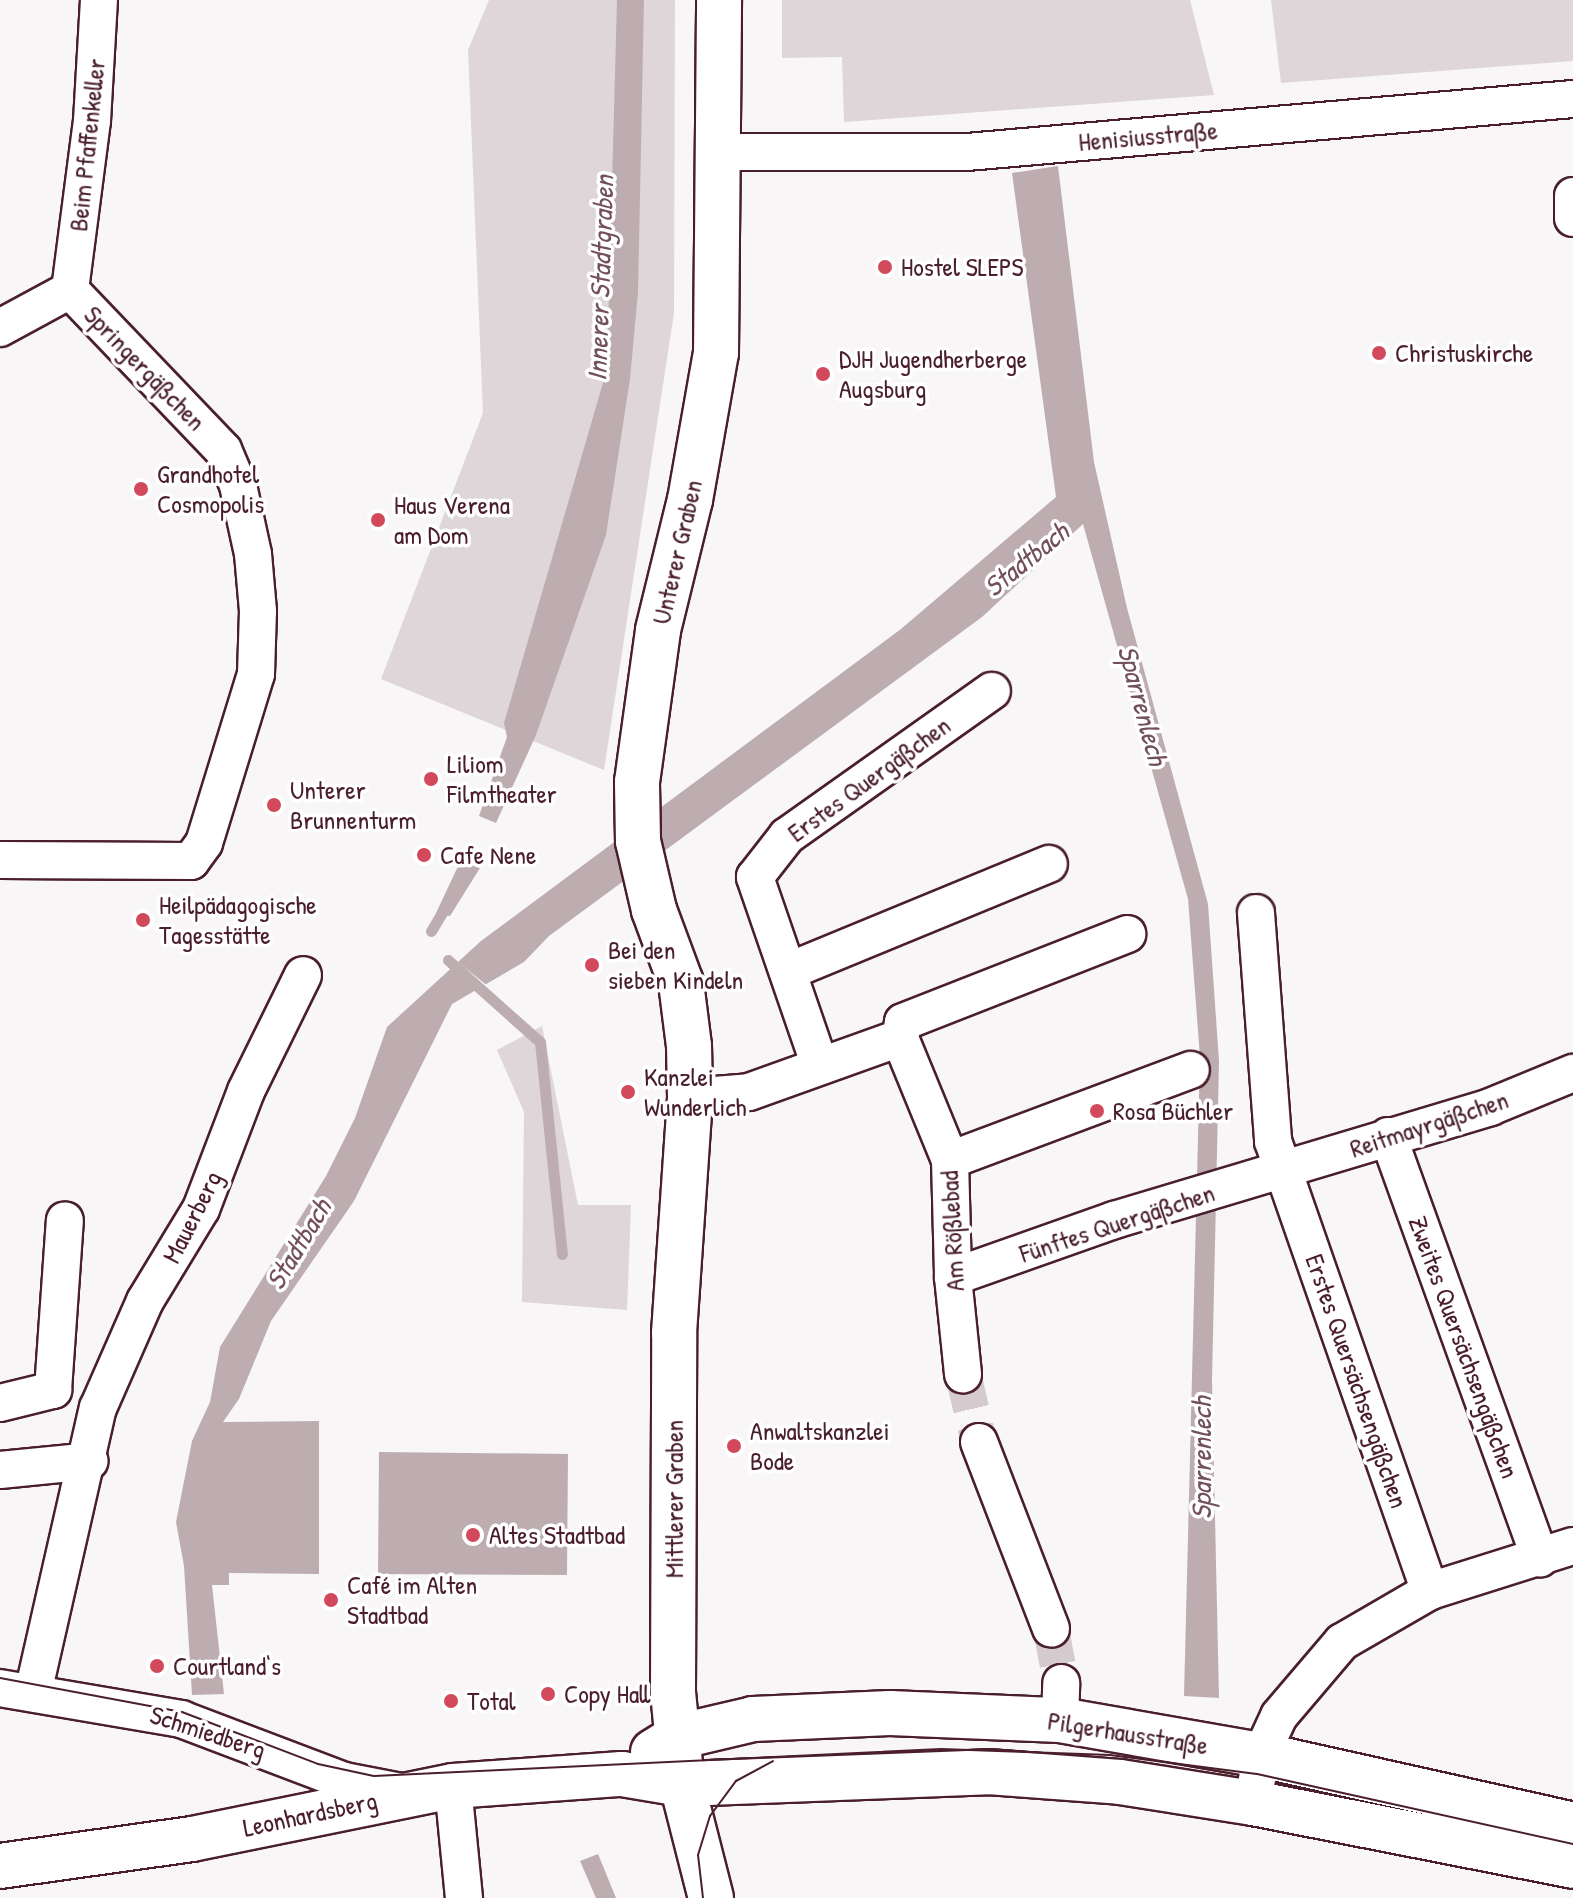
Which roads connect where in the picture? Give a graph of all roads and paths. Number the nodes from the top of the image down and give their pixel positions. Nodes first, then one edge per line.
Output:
1 (99, 0) edge
2 (719, 0) edge
3 (1573, 99) edge
4 (722, 152) junction
5 (1573, 196) edge
6 (1573, 218) edge
7 (70, 290) junction
8 (0, 328) edge
9 (992, 691) dead end
10 (0, 860) edge
11 (1049, 864) dead end
12 (1256, 913) dead end
13 (1127, 934) dead end
14 (789, 971) junction
15 (303, 975) dead end
16 (900, 1038) junction
17 (820, 1066) junction
18 (1191, 1070) dead end
19 (1573, 1073) edge
20 (690, 1097) junction
21 (1388, 1136) junction
22 (950, 1160) junction
23 (1283, 1171) junction
24 (65, 1220) dead end
25 (953, 1277) junction
26 (963, 1374) tunnel mouth
27 (0, 1403) edge
28 (979, 1442) tunnel mouth
29 (90, 1461) junction
30 (0, 1470) edge
31 (1573, 1546) edge
32 (1540, 1558) junction
33 (1430, 1591) junction
34 (1051, 1629) tunnel mouth
35 (16, 1691) edge
36 (677, 1737) junction
37 (1261, 1755) junction
38 (622, 1774) junction
39 (682, 1784) junction
40 (453, 1786) junction
41 (411, 1793) junction
42 (1253, 1803) junction
43 (1573, 1825) edge
44 (0, 1866) edge
45 (1573, 1866) edge
46 (464, 1898) edge
47 (711, 1898) edge

1 - 7 street, Beim Pfaffenkeller
2 - 4 street, Unterer Graben
3 - 4 street, Henisiusstraße
4 - 20 street, Unterer Graben
5 - 6 street
7 - 8 street
7 - 10 street, Springergäßchen
9 - 14 street, Erstes Quergäßchen
11 - 14 street
12 - 23 street, Erstes Quersächsengäßchen
13 - 16 street
14 - 17 street
15 - 29 street, Mauerberg
16 - 17 street
16 - 22 street, Am Rößlebad
17 - 20 street
18 - 22 street
19 - 21 street, Reitmayrgäßchen
20 - 36 street, Mittlerer Graben
21 - 23 street, Reitmayrgäßchen
21 - 32 street, Zweites Quersächsengäßchen
22 - 25 street, Am Rößlebad
23 - 25 street, Fünftes Quergäßchen
23 - 33 street, Erstes Quersächsengäßchen
24 - 27 street
25 - 26 street, Am Rößlebad
28 - 34 street
29 - 30 street
29 - 35 street, Mauerberg
31 - 32 street
32 - 33 street
33 - 37 street
35 - 41 street, Schmiedberg
36 - 37 street, Pilgerhausstraße
36 - 38 street, Leonhardsberg
36 - 39 street, Mittlerer Graben
37 - 42 street
37 - 43 street, Pilgerhausstraße
38 - 39 street, Leonhardsberg
38 - 40 street, Leonhardsberg
39 - 42 street, Pilgerhausstraße
39 - 47 street, Mittlerer Graben
40 - 41 street, Leonhardsberg
40 - 46 street
41 - 44 street, Leonhardsberg
42 - 45 street, Pilgerhausstraße

